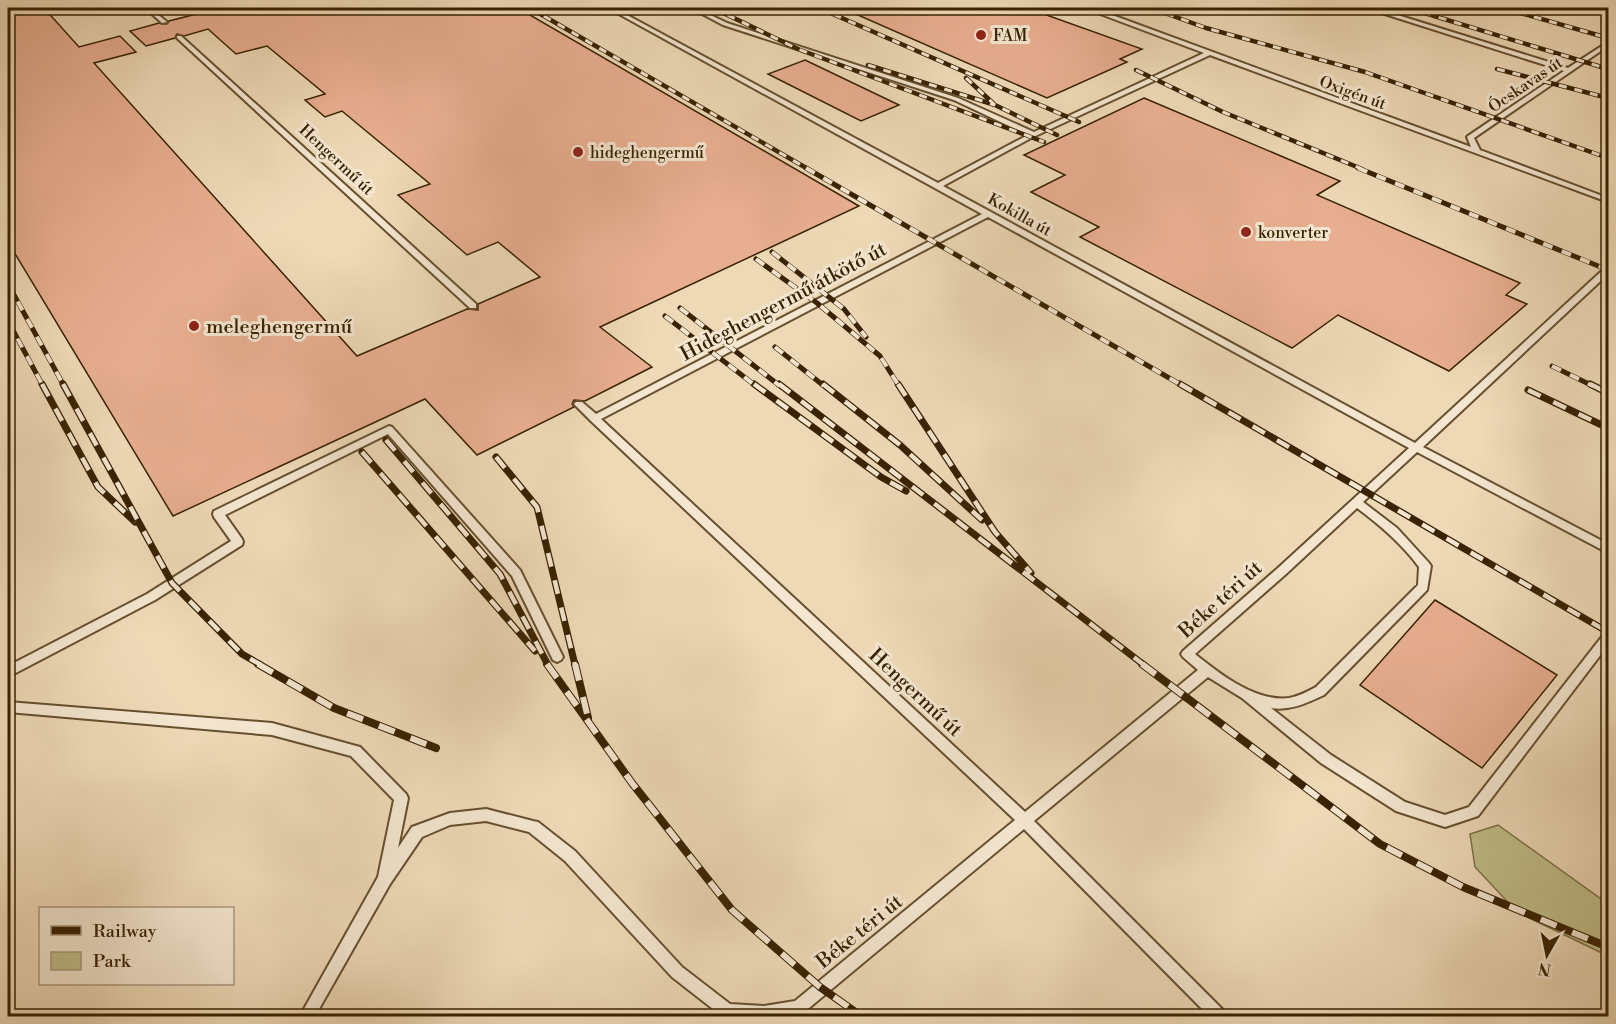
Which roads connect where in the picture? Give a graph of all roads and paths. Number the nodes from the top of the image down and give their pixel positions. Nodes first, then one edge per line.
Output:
1 (147, 8) edge
2 (611, 8) edge
3 (693, 8) edge
4 (1089, 8) edge
5 (1371, 8) edge
6 (164, 22) dead end
7 (179, 37) dead end
8 (1608, 44) edge
9 (1209, 53) junction
10 (1570, 70) junction
11 (1034, 135) junction
12 (1477, 152) junction
13 (938, 186) junction
14 (1608, 200) edge
15 (988, 214) junction
16 (1608, 270) edge
17 (473, 306) dead end
18 (579, 404) dead end
19 (594, 419) junction
20 (1415, 447) junction
21 (1356, 502) junction
22 (1608, 549) edge
23 (1608, 637) edge
24 (557, 657) dead end
25 (1207, 670) junction
26 (8, 672) edge
27 (1248, 697) junction
28 (8, 707) edge
29 (1025, 821) junction
30 (385, 879) junction
31 (307, 1017) edge
32 (1219, 1017) edge

1 - 6 lane
2 - 13 lane, Kokilla út
3 - 11 lane
4 - 9 lane, Oxigén út
5 - 10 lane
7 - 17 lane, Hengermű út
8 - 10 lane, Ócskavas út
9 - 11 lane
9 - 12 lane, Oxigén út
10 - 12 lane, Ócskavas út
11 - 13 lane
12 - 14 lane, Oxigén út
13 - 15 lane, Kokilla út
15 - 19 lane, Hideghengermű átkötő út
15 - 20 lane, Kokilla út
16 - 20 lane, Béke téri út
18 - 19 lane, Hengermű út
19 - 29 lane, Hengermű út
20 - 21 lane, Béke téri út
20 - 22 lane, Kokilla út
21 - 25 lane, Béke téri út
21 - 27 lane
23 - 27 lane
24 - 26 lane
25 - 27 lane
25 - 29 lane, Béke téri út
28 - 30 lane
29 - 30 lane, Béke téri út
29 - 32 lane, Hengermű út
30 - 31 lane

